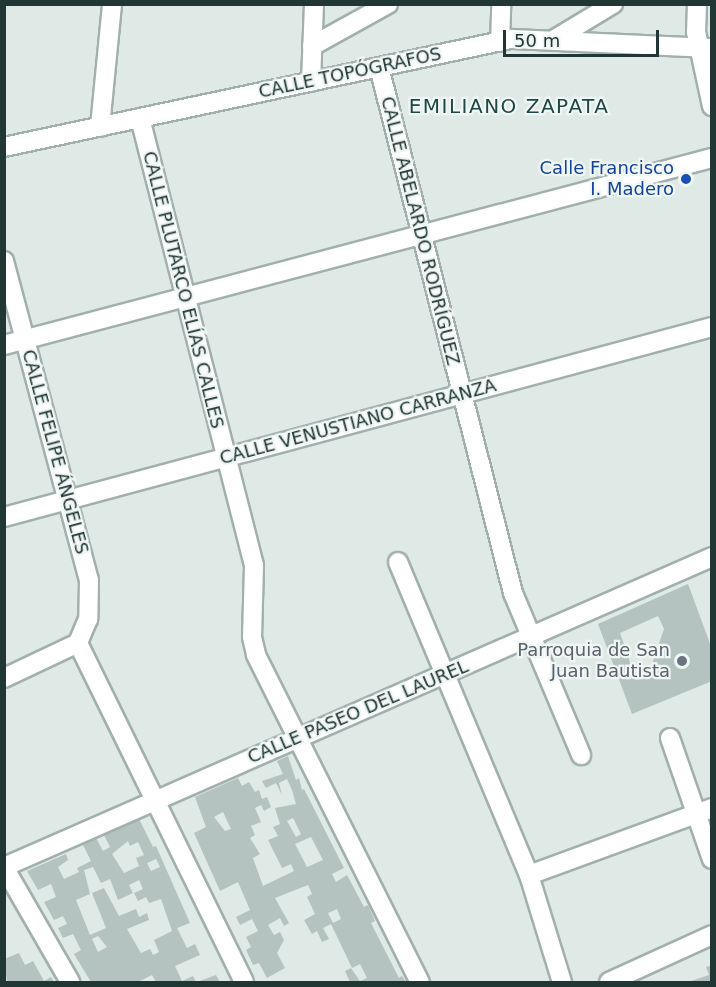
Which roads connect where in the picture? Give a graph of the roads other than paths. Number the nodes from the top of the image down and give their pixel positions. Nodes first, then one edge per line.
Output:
1 (112, 4) edge
2 (314, 4) edge
3 (388, 4) edge
4 (501, 4) edge
5 (613, 4) edge
6 (697, 4) edge
7 (555, 39) junction
8 (500, 42) junction
9 (312, 46) junction
10 (706, 49) edge
11 (379, 67) junction
12 (311, 82) junction
13 (711, 106) edge
14 (140, 118) junction
15 (100, 127) junction
16 (4, 147) edge
17 (711, 158) edge
18 (422, 235) junction
19 (4, 261) edge
20 (185, 298) junction
21 (711, 327) edge
22 (25, 340) junction
23 (4, 345) edge
24 (462, 394) junction
25 (225, 457) junction
26 (66, 500) junction
27 (4, 517) edge
28 (711, 557) edge
29 (398, 562) dead end
30 (531, 636) junction
31 (78, 643) junction
32 (445, 674) junction
33 (4, 678) edge
34 (296, 737) junction
35 (670, 738) dead end
36 (581, 755) dead end
37 (154, 802) junction
38 (705, 810) edge
39 (711, 859) edge
40 (4, 867) edge
41 (529, 875) junction
42 (711, 934) edge
43 (70, 982) edge
44 (244, 982) edge
45 (420, 982) edge
46 (562, 982) edge
47 (609, 982) edge

1 - 15 street
2 - 9 street
3 - 9 street
4 - 8 street
5 - 7 street
6 - 10 street
7 - 8 street, CALLE TOPÓGRAFOS
7 - 10 street, CALLE TOPÓGRAFOS
8 - 11 street, CALLE TOPÓGRAFOS
9 - 12 street
10 - 13 street
11 - 12 street, CALLE TOPÓGRAFOS
11 - 18 street, CALLE ABELARDO RODRÍGUEZ
12 - 14 street, CALLE TOPÓGRAFOS
14 - 15 street, CALLE TOPÓGRAFOS
14 - 20 street, CALLE PLUTARCO ELÍAS CALLES
15 - 16 street, CALLE TOPÓGRAFOS
17 - 18 street
18 - 20 street
18 - 24 street, CALLE ABELARDO RODRÍGUEZ
19 - 22 street, CALLE FELIPE ÁNGELES
20 - 22 street
20 - 25 street, CALLE PLUTARCO ELÍAS CALLES
21 - 24 street, CALLE VENUSTIANO CARRANZA
22 - 23 street
22 - 26 street, CALLE FELIPE ÁNGELES
24 - 25 street, CALLE VENUSTIANO CARRANZA
24 - 30 street, CALLE ABELARDO RODRÍGUEZ
25 - 26 street, CALLE VENUSTIANO CARRANZA
25 - 34 street, CALLE PLUTARCO ELÍAS CALLES
26 - 27 street, CALLE VENUSTIANO CARRANZA
26 - 31 street, CALLE FELIPE ÁNGELES
28 - 30 street, CALLE PASEO DEL LAUREL
29 - 32 street
30 - 32 street, CALLE PASEO DEL LAUREL
30 - 36 street, CALLE ABELARDO RODRÍGUEZ
31 - 33 street
31 - 37 street
32 - 34 street, CALLE PASEO DEL LAUREL
32 - 41 street
34 - 37 street, CALLE PASEO DEL LAUREL
34 - 45 street, CALLE PLUTARCO ELÍAS CALLES
35 - 38 street
37 - 40 street, CALLE PASEO DEL LAUREL
37 - 44 street
38 - 39 street
38 - 41 street
40 - 43 street
41 - 46 street
42 - 47 street

